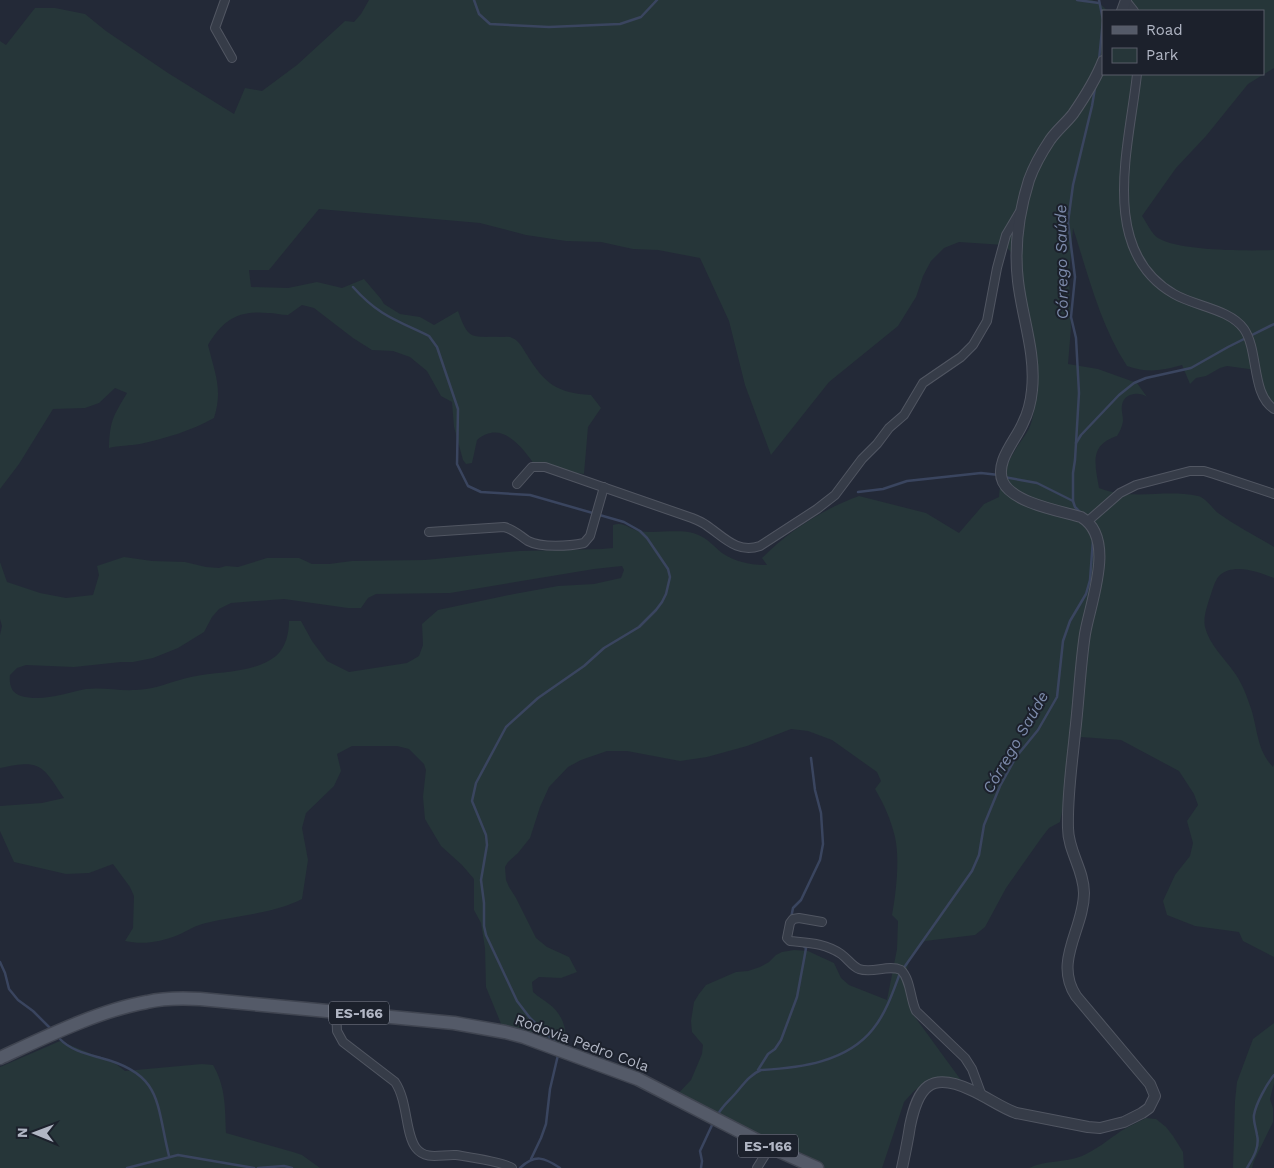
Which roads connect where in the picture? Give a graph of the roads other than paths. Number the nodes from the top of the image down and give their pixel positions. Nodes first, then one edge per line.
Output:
1 (225, 0) edge
2 (232, 58) dead end
3 (1102, 63) edge
4 (1138, 75) edge
5 (1022, 208) junction
6 (1274, 409) edge
7 (517, 484) dead end
8 (604, 487) junction
9 (1274, 494) edge
10 (1088, 521) junction
11 (429, 532) dead end
12 (822, 922) dead end
13 (336, 1011) junction
14 (0, 1058) edge
15 (982, 1096) junction
16 (770, 1147) junction
17 (512, 1168) edge
18 (757, 1168) edge
19 (817, 1168) edge
20 (902, 1168) edge

1 - 2 street
3 - 5 street
4 - 6 street
5 - 8 street
5 - 10 street
7 - 8 street
8 - 11 street
9 - 10 street
10 - 15 street
12 - 15 street
13 - 14 main road, Rodovia Pedro Cola / ES-166
13 - 16 main road, Rodovia Pedro Cola / ES-166
13 - 17 street
15 - 20 street
16 - 18 street
16 - 19 main road, Rodovia Pedro Cola / ES-166

